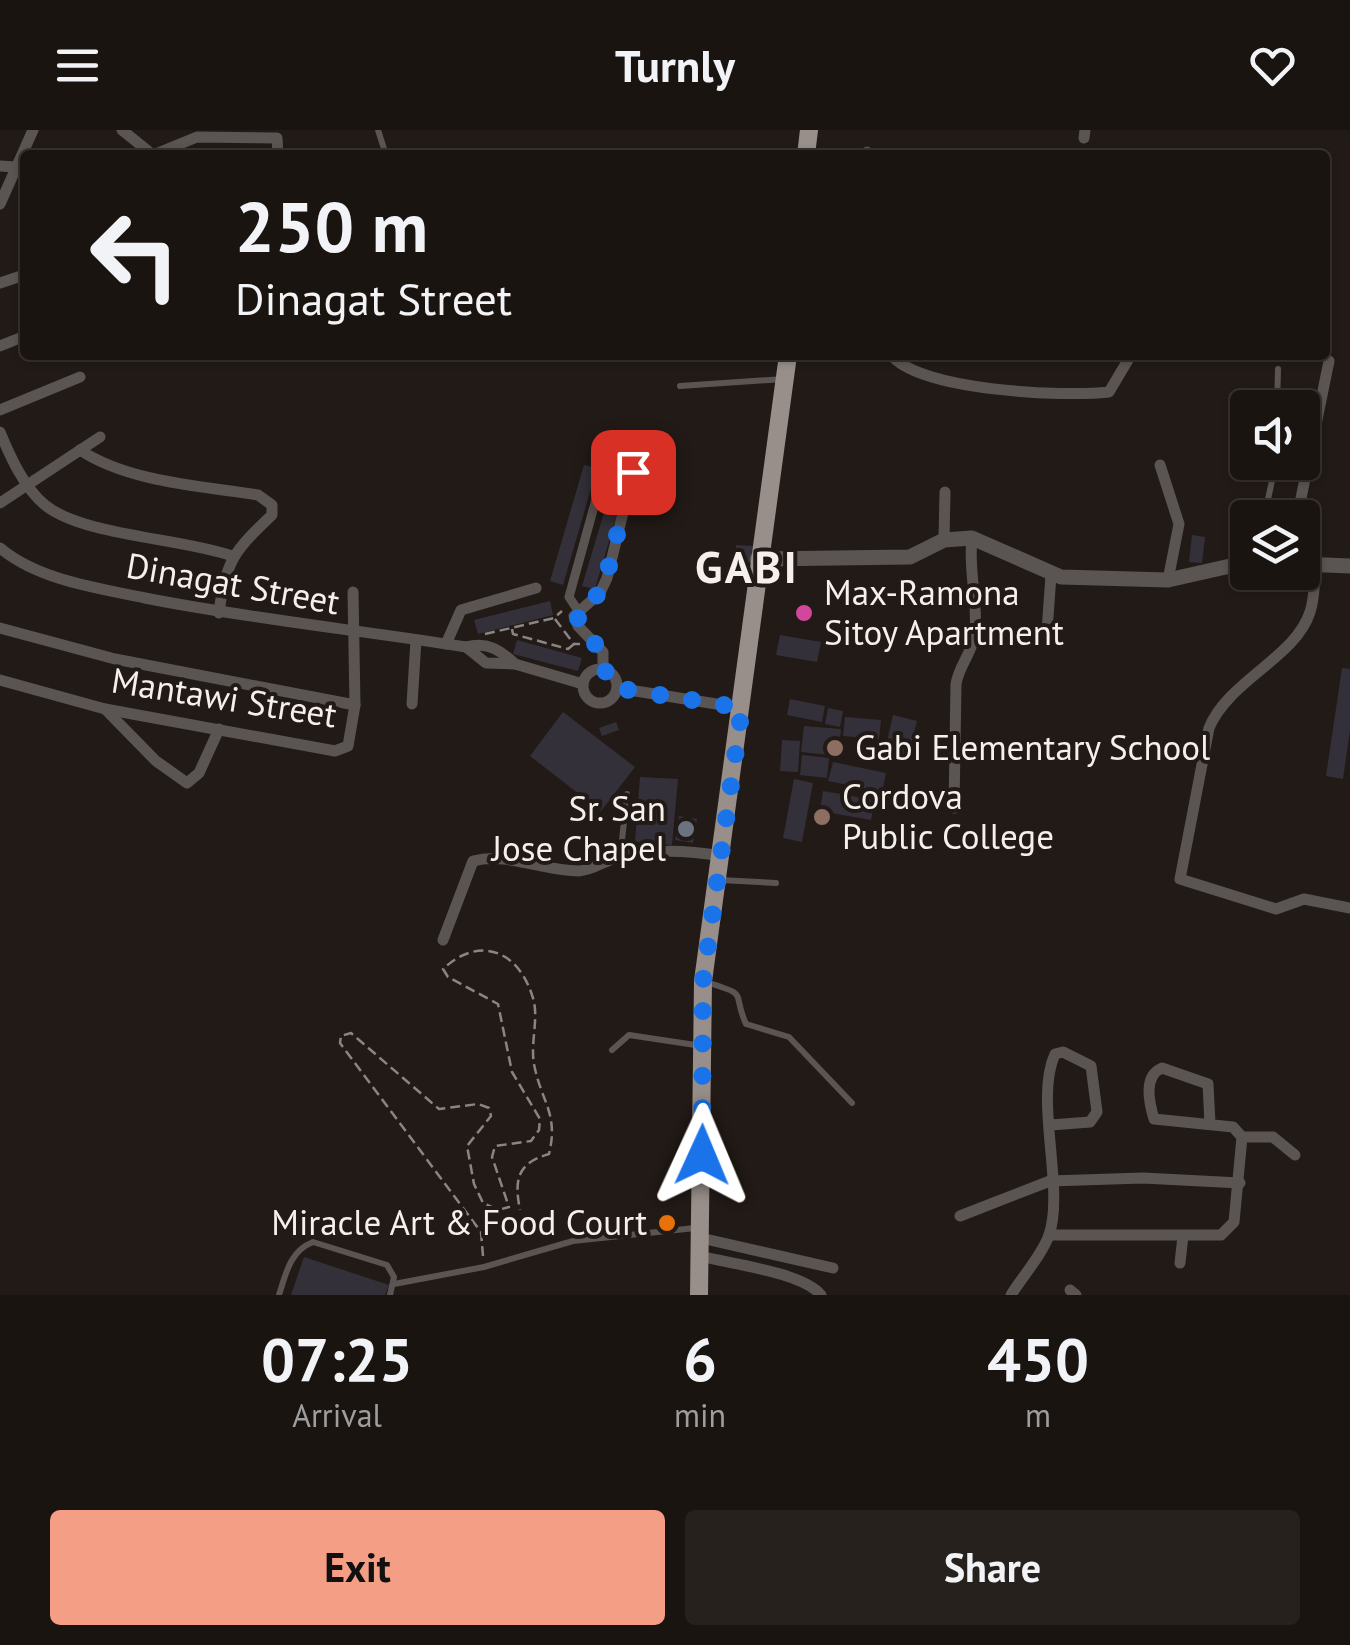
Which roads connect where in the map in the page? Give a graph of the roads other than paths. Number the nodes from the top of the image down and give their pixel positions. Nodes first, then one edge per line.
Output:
1 (122, 130) edge
2 (147, 150) edge
3 (165, 150) edge
4 (278, 150) edge
5 (20, 157) edge
6 (0, 166) edge
7 (15, 167) junction
8 (0, 204) edge
9 (787, 360) edge
10 (897, 360) edge
11 (1128, 360) edge
12 (1329, 361) dead end
13 (1278, 370) dead end
14 (80, 377) dead end
15 (785, 379) junction
16 (680, 386) dead end
17 (1277, 390) edge
18 (0, 410) edge
19 (0, 432) edge
20 (100, 437) dead end
21 (80, 450) junction
22 (608, 456) dead end
23 (1160, 465) dead end
24 (633, 472) dead end
25 (27, 484) junction
26 (946, 492) dead end
27 (1301, 500) edge
28 (0, 503) edge
29 (972, 538) junction
30 (944, 540) junction
31 (0, 548) edge
32 (232, 556) junction
33 (758, 558) junction
34 (1320, 565) edge
35 (1230, 566) edge
36 (1350, 566) edge
37 (1050, 575) junction
38 (1168, 580) junction
39 (536, 588) dead end
40 (1310, 590) edge
41 (353, 592) dead end
42 (574, 606) junction
43 (219, 613) junction
44 (0, 628) edge
45 (1047, 632) dead end
46 (356, 634) junction
47 (416, 640) junction
48 (446, 644) junction
49 (603, 670) junction
50 (2, 684) edge
51 (583, 684) junction
52 (617, 688) junction
53 (355, 704) junction
54 (412, 704) dead end
55 (742, 708) junction
56 (105, 709) junction
57 (219, 730) junction
58 (627, 794) dead end
59 (954, 808) dead end
60 (634, 856) junction
61 (722, 856) junction
62 (718, 880) junction
63 (776, 884) dead end
64 (1350, 908) edge
65 (443, 940) dead end
66 (703, 981) junction
67 (703, 1046) junction
68 (612, 1050) dead end
69 (852, 1103) dead end
70 (1210, 1124) junction
71 (1051, 1125) junction
72 (1242, 1138) junction
73 (1295, 1155) dead end
74 (1050, 1181) junction
75 (1240, 1183) junction
76 (960, 1216) dead end
77 (1049, 1235) junction
78 (1183, 1236) junction
79 (701, 1241) junction
80 (1180, 1263) dead end
81 (833, 1268) dead end
82 (394, 1284) junction
83 (278, 1295) edge
84 (390, 1295) edge
85 (700, 1295) edge
86 (821, 1295) edge
87 (1010, 1295) edge

1 - 2 street
3 - 4 street
5 - 7 street
6 - 7 street
7 - 8 street
9 - 15 main road
10 - 11 street
12 - 27 street
13 - 17 lane
14 - 18 street
15 - 16 lane
15 - 33 main road
19 - 25 street
20 - 21 street
21 - 25 street
21 - 32 street
22 - 42 street
23 - 38 street
24 - 42 street
25 - 28 street
25 - 32 street
26 - 30 street
29 - 30 street
29 - 37 street
29 - 59 street
30 - 33 street
31 - 43 street, Dinagat Street
32 - 43 street
33 - 55 main road
34 - 36 street
35 - 38 street
37 - 38 street
37 - 45 street
39 - 48 street
40 - 64 street
41 - 46 street, Mantawi Street
42 - 49 street
43 - 46 street, Dinagat Street
44 - 53 street
46 - 47 street, Dinagat Street
46 - 53 street, Mantawi Street
47 - 48 street, Dinagat Street
47 - 54 street
48 - 51 street, Dinagat Street
49 - 51 street
49 - 52 street
50 - 56 street, Mantawi Street
51 - 52 street
52 - 55 street
53 - 57 street, Mantawi Street
55 - 61 main road
56 - 57 street, Mantawi Street
56 - 57 street
58 - 60 lane
60 - 61 street
60 - 65 street
61 - 62 main road
62 - 63 lane
62 - 66 main road
66 - 67 main road
66 - 69 lane
67 - 68 lane
67 - 79 main road
70 - 70 street
70 - 72 street
71 - 71 street
71 - 74 street
72 - 73 street
72 - 75 street
74 - 75 street
74 - 76 street
74 - 77 street
75 - 78 street
77 - 78 street
77 - 87 street
78 - 80 street
79 - 81 street
79 - 82 lane
79 - 85 main road
79 - 86 street
82 - 83 lane
82 - 84 lane

